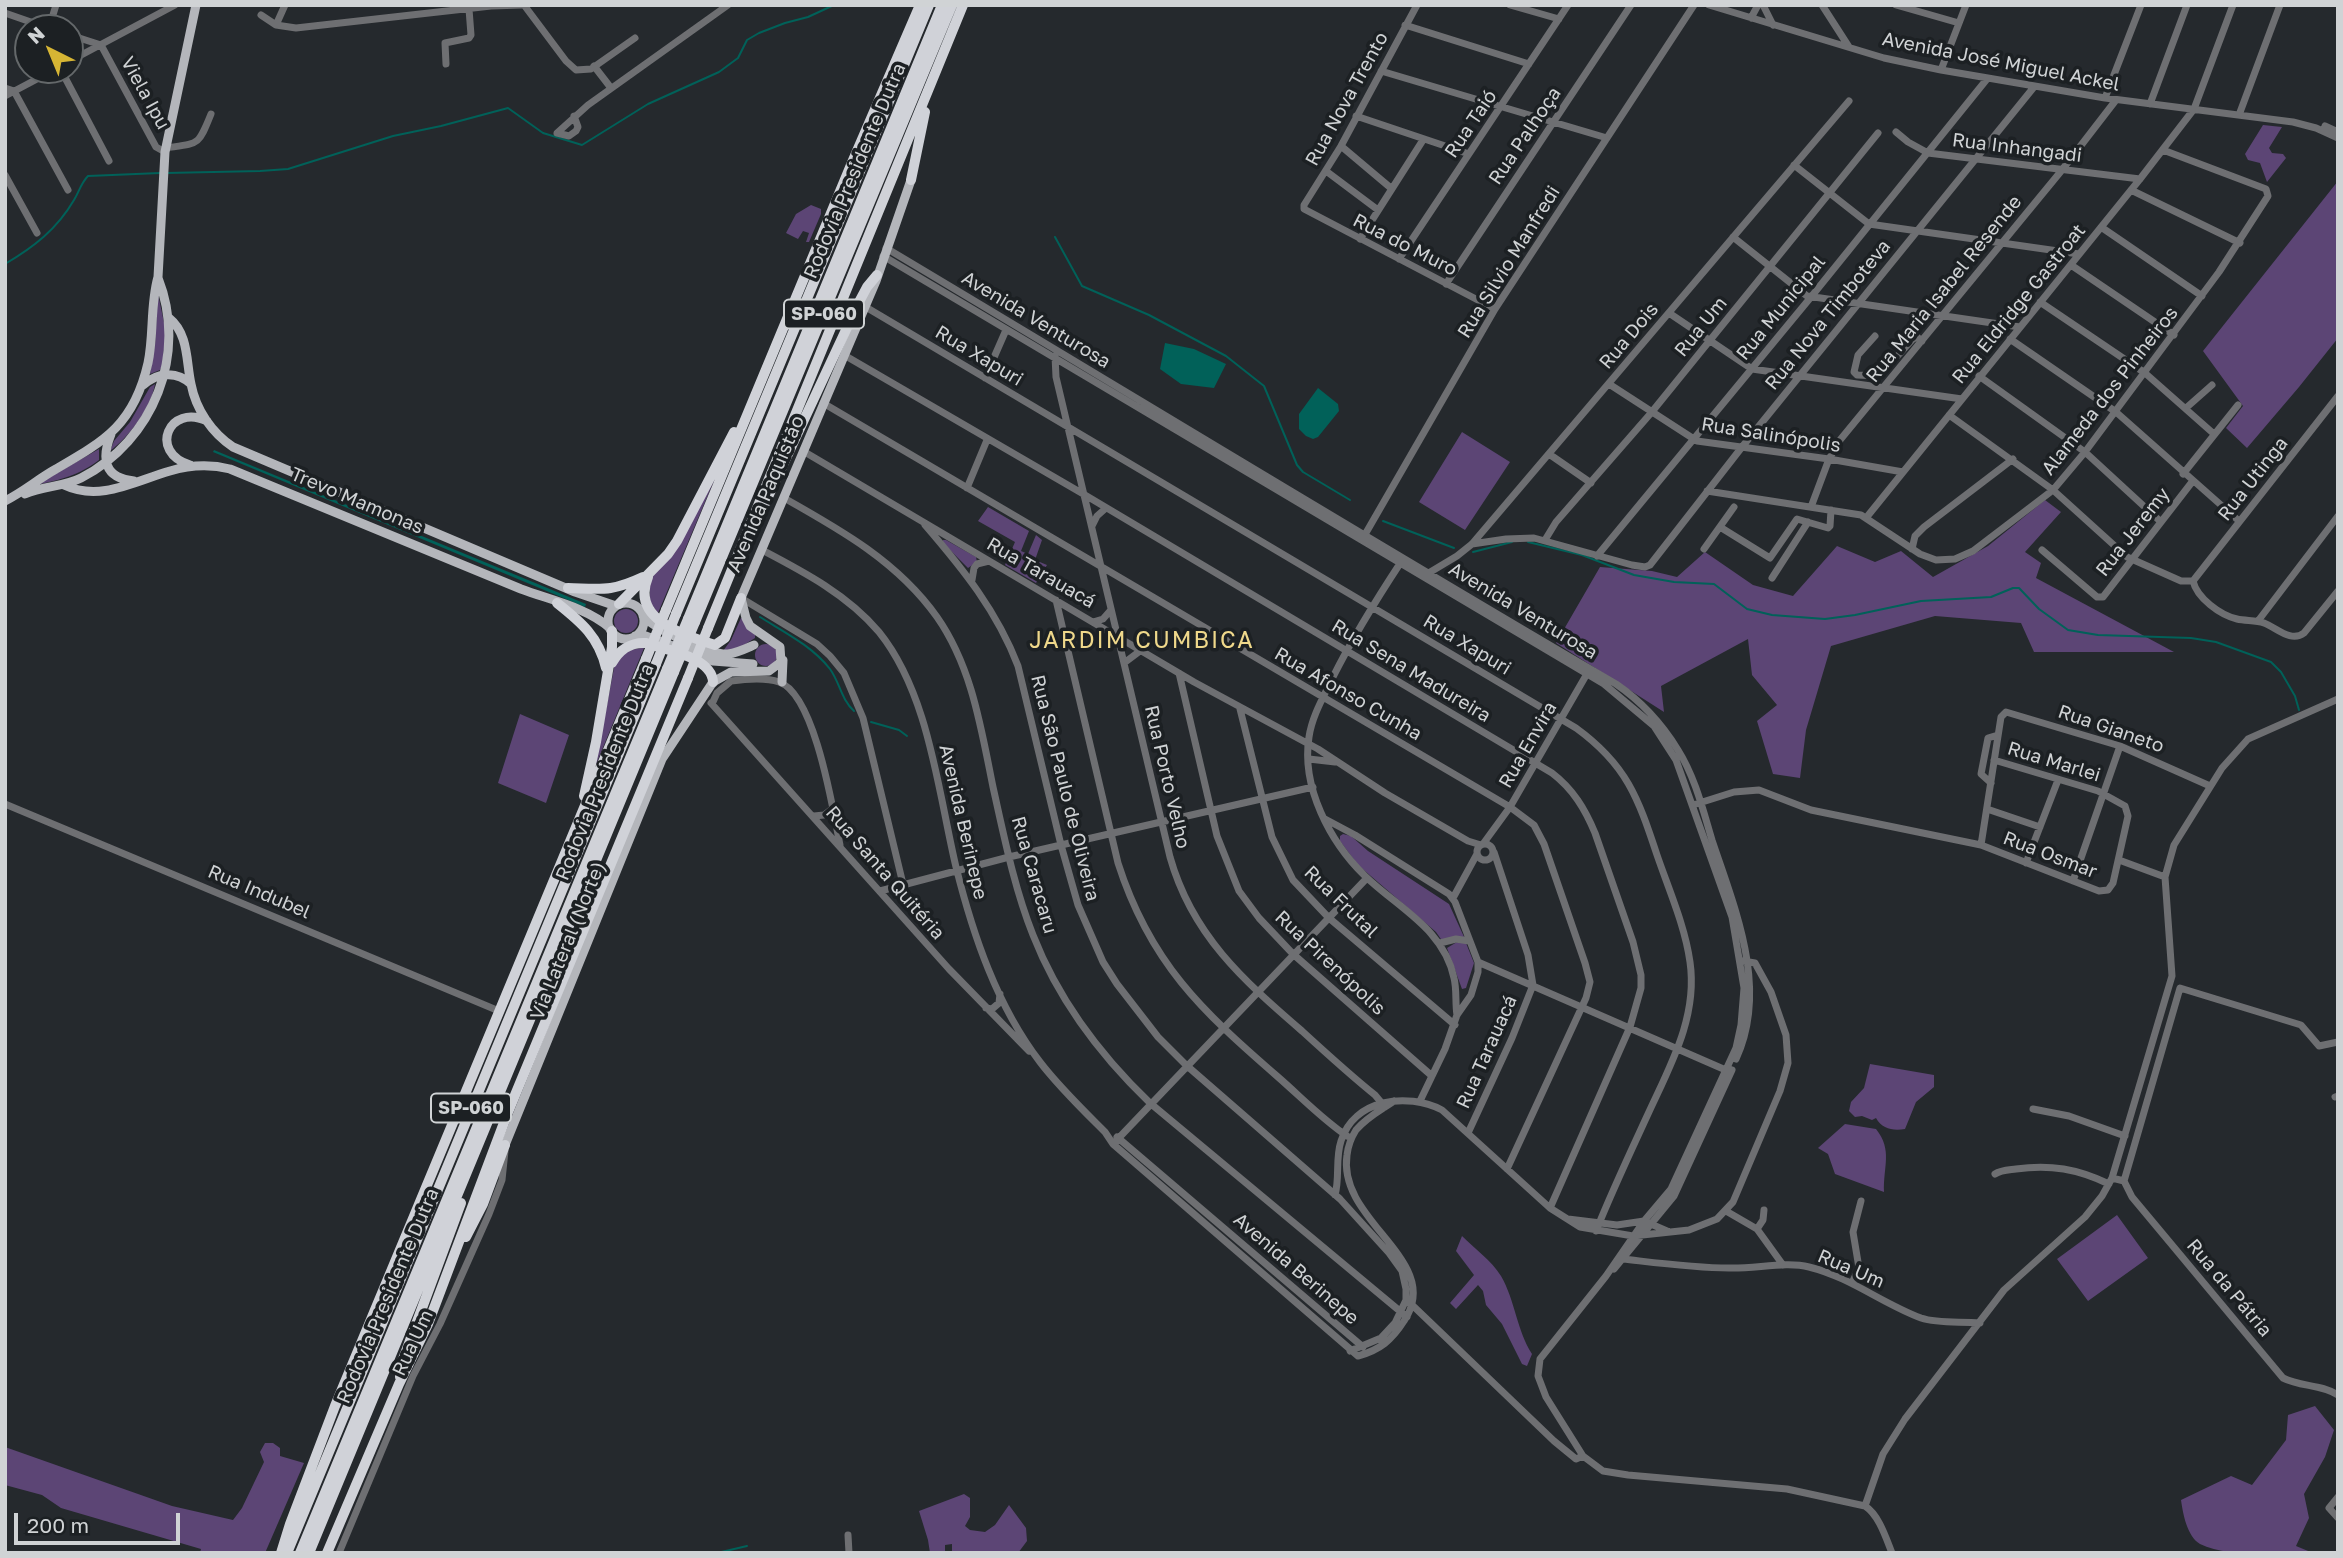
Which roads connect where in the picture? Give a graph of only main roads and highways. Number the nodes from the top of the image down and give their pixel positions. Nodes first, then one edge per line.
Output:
1 (196, 5) edge
2 (920, 5) edge
3 (929, 5) edge
4 (943, 5) edge
5 (952, 5) edge
6 (963, 5) edge
7 (930, 88) junction
8 (911, 180) joint
9 (877, 275) junction
10 (158, 277) junction
11 (169, 318) junction
12 (164, 374) junction
13 (191, 384) junction
14 (141, 386) junction
15 (753, 402) junction
16 (207, 421) junction
17 (112, 432) junction
18 (106, 461) junction
19 (193, 466) junction
20 (139, 482) junction
21 (64, 485) junction
22 (9, 499) edge
23 (738, 550) junction
24 (650, 573) junction
25 (568, 588) junction
26 (741, 598) junction
27 (557, 603) junction
28 (617, 605) junction
29 (671, 612) junction
30 (643, 616) junction
31 (691, 621) junction
32 (611, 630) junction
33 (635, 636) junction
34 (766, 639) junction
35 (754, 645) junction
36 (782, 656) junction
37 (651, 662) junction
38 (756, 667) junction
39 (671, 670) junction
40 (607, 676) junction
41 (713, 682) junction
42 (782, 682) road end
43 (577, 824) junction
44 (480, 1140) junction
45 (505, 1145) joint
46 (442, 1288) junction
47 (399, 1384) junction
48 (281, 1553) edge
49 (286, 1553) edge
50 (300, 1553) edge
51 (309, 1553) edge
52 (327, 1553) edge

1 - 10 main road
2 - 15 highway
3 - 29 highway, SP-060
4 - 31 highway, Rodovia Presidente Dutra / SP-060
5 - 31 highway, Rodovia Presidente Dutra / SP-060
6 - 7 highway, Rodovia Presidente Dutra / SP-060
7 - 8 highway
7 - 23 highway, Rodovia Presidente Dutra / SP-060
8 - 9 main road, Avenida Paquistão
9 - 23 highway
9 - 26 main road, Avenida Paquistão
10 - 11 main road
10 - 14 main road
11 - 12 main road
11 - 13 main road, Trevo Mamonas
12 - 13 main road
12 - 14 main road
12 - 18 main road
13 - 16 main road, Trevo Mamonas
14 - 17 main road
15 - 24 highway
15 - 29 highway
16 - 19 main road
16 - 25 main road, Trevo Mamonas
17 - 18 main road
17 - 22 main road
18 - 20 main road
18 - 21 main road
19 - 20 main road, Trevo Mamonas
19 - 27 main road, Trevo Mamonas
20 - 21 main road, Trevo Mamonas
21 - 22 main road
23 - 46 highway, Rodovia Presidente Dutra / SP-060, bridge
24 - 25 highway
24 - 26 highway
24 - 28 highway
25 - 28 main road, Trevo Mamonas
26 - 34 main road, Avenida Paquistão
27 - 32 main road, Trevo Mamonas
27 - 40 highway
28 - 30 main road
28 - 32 main road
29 - 37 highway, bridge
30 - 33 main road
30 - 35 main road
31 - 39 highway, Rodovia Presidente Dutra / SP-060, bridge
32 - 33 main road
32 - 40 highway
33 - 38 main road
34 - 35 main road
34 - 36 main road, Avenida Paquistão
35 - 38 main road
36 - 38 main road
36 - 42 main road
37 - 43 highway
37 - 49 highway, SP-060
38 - 41 main road
39 - 44 highway, Rodovia Presidente Dutra / SP-060
39 - 50 highway, Rodovia Presidente Dutra / SP-060
40 - 41 highway
40 - 43 highway
41 - 45 main road, Via Lateral (Norte)
43 - 48 highway
44 - 47 highway
44 - 51 highway, Rodovia Presidente Dutra / SP-060
45 - 46 highway
46 - 47 highway, Rodovia Presidente Dutra / SP-060
47 - 52 highway, Rodovia Presidente Dutra / SP-060

